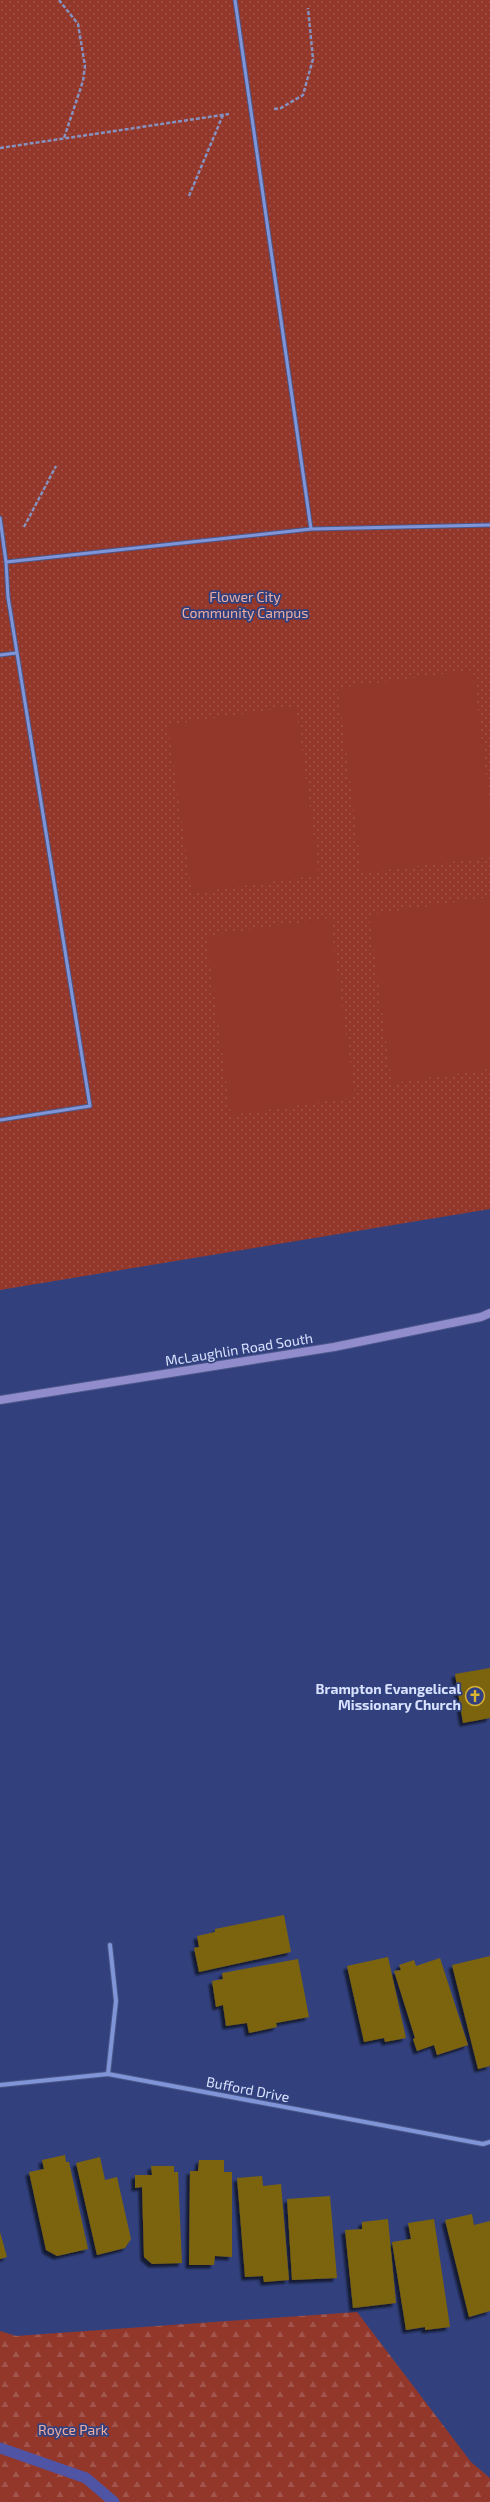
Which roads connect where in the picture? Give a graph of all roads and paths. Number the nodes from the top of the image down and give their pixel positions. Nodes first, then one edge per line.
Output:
1 (59, 0) edge
2 (235, 0) edge
3 (308, 8) dead end
4 (251, 110) junction
5 (223, 115) junction
6 (64, 138) junction
7 (0, 148) edge
8 (189, 196) dead end
9 (56, 466) dead end
10 (0, 518) edge
11 (490, 525) edge
12 (311, 529) junction
13 (6, 562) junction
14 (16, 653) junction
15 (0, 655) edge
16 (0, 1120) edge
17 (490, 1313) edge
18 (481, 1317) junction
19 (490, 1320) edge
20 (0, 1400) edge
21 (110, 1945) dead end
22 (108, 2074) junction
23 (0, 2085) edge
24 (490, 2142) edge

1 - 6 path
2 - 4 lane
3 - 4 path
4 - 5 path
4 - 12 lane
5 - 6 path
5 - 8 path
6 - 7 path
9 - 13 path
10 - 13 lane
11 - 12 lane
12 - 13 lane
13 - 14 lane
14 - 15 lane
14 - 16 lane
17 - 18 main road, McLaughlin Road South
18 - 19 main road, McLaughlin Road South
18 - 20 main road, McLaughlin Road South
21 - 22 street
22 - 23 street, Bufford Drive
22 - 24 street, Bufford Drive

